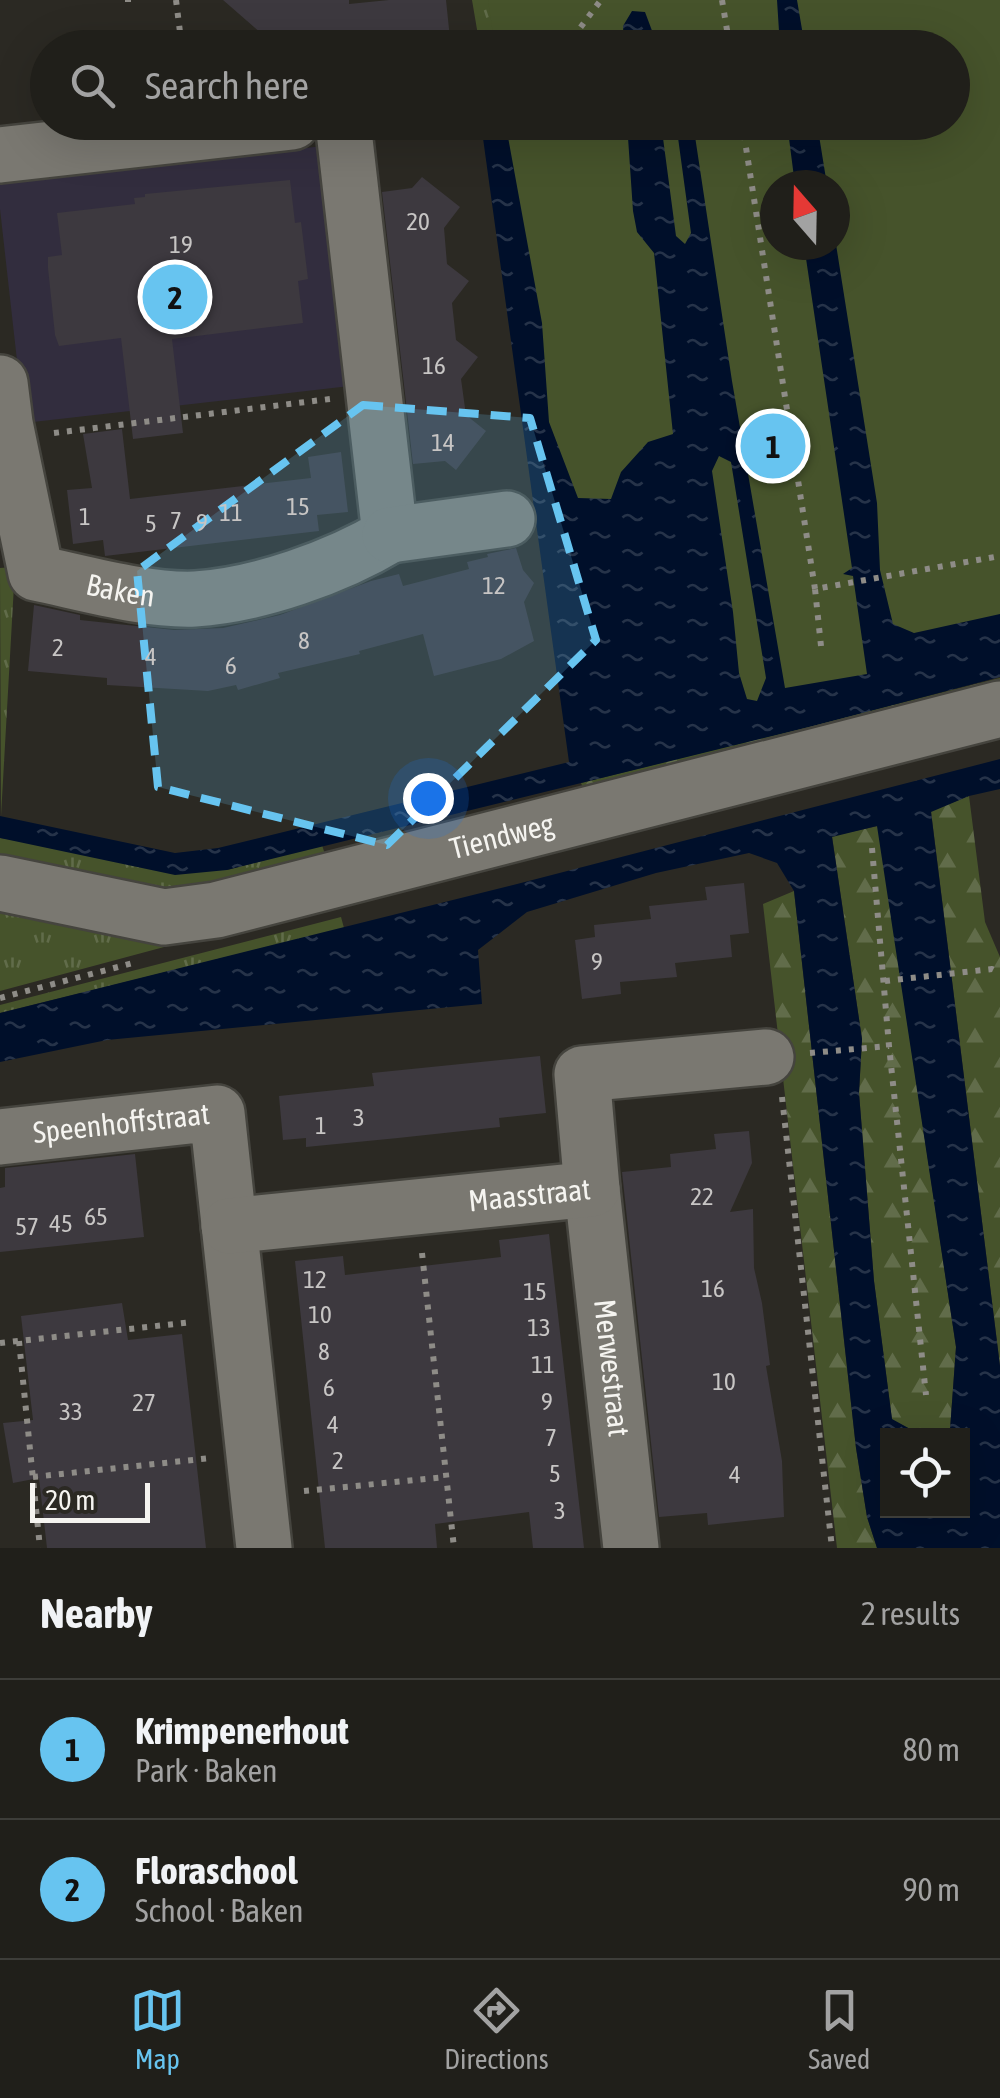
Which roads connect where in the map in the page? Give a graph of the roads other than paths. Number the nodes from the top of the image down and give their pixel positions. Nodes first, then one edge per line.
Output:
1 (137, 140) edge
2 (345, 140) edge
3 (0, 156) edge
4 (0, 382) edge
5 (507, 519) dead end
6 (390, 534) junction
7 (1000, 710) edge
8 (0, 883) edge
9 (782, 1068) road end
10 (0, 1137) edge
11 (592, 1189) junction
12 (230, 1226) junction
13 (259, 1499) edge
14 (631, 1548) edge

1 - 3 street
2 - 6 street
4 - 6 street, Baken
5 - 6 street, Baken
7 - 8 street, Tiendweg
9 - 11 street, Maasstraat
10 - 12 street, Speenhoffstraat
11 - 12 street, Maasstraat
11 - 14 street, Merwestraat
12 - 13 street, Speenhoffstraat

